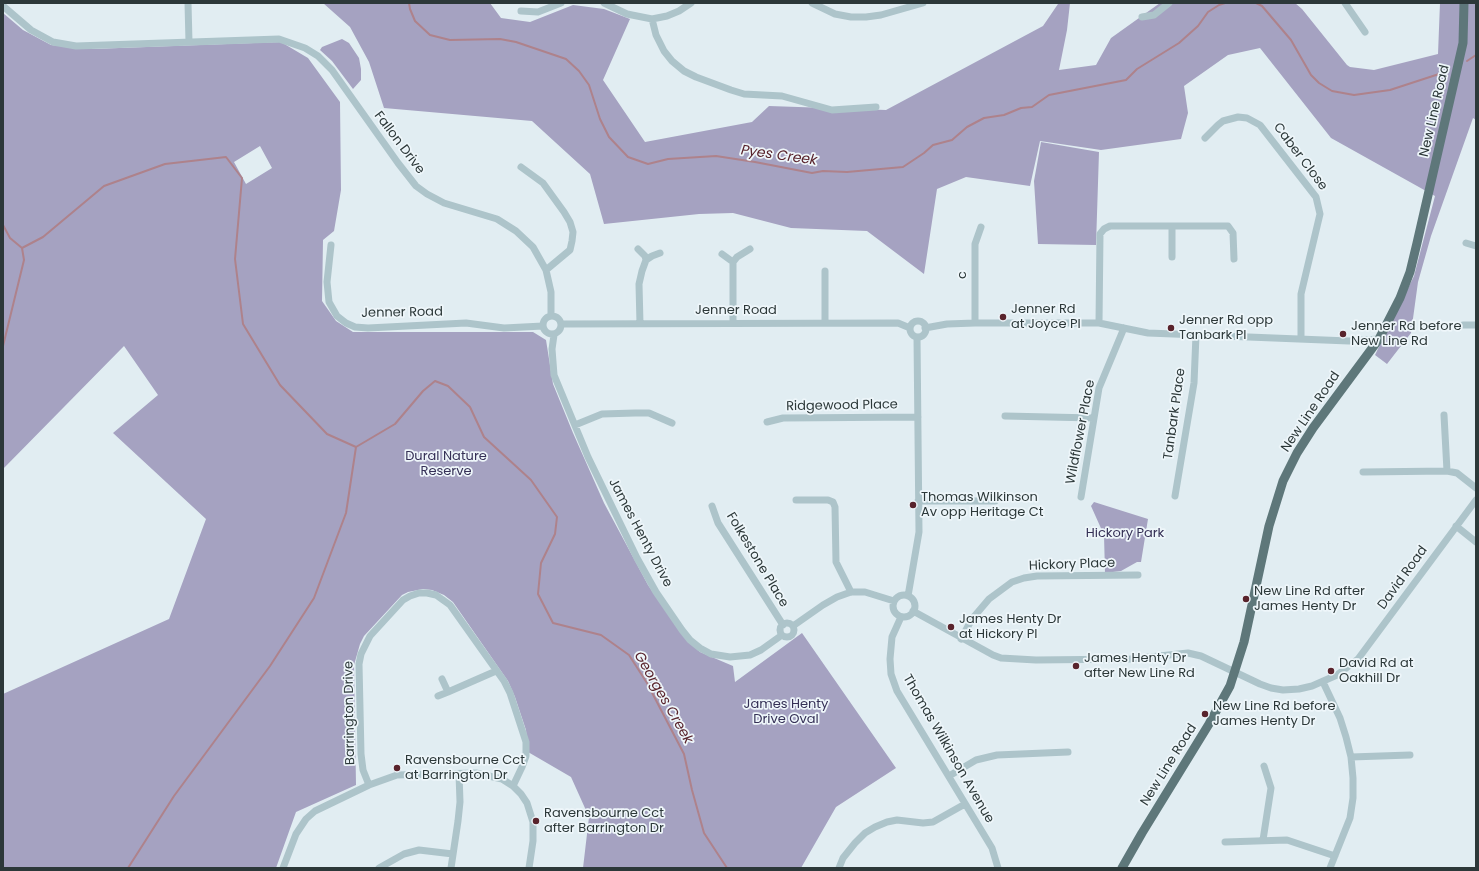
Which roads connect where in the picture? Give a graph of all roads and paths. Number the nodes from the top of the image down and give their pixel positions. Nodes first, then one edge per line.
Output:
1 (188, 3) edge
2 (561, 3) edge
3 (604, 3) edge
4 (691, 3) edge
5 (812, 3) edge
6 (923, 3) edge
7 (1169, 3) edge
8 (1345, 3) edge
9 (1464, 3) edge
10 (3, 6) edge
11 (521, 11) dead end
12 (1142, 17) dead end
13 (652, 20) junction
14 (1365, 32) dead end
15 (189, 42) junction
16 (876, 107) dead end
17 (1205, 138) dead end
18 (521, 167) dead end
19 (1172, 226) junction
20 (981, 227) dead end
21 (1466, 243) dead end
22 (331, 245) dead end
23 (1476, 246) edge
24 (638, 249) dead end
25 (750, 249) dead end
26 (660, 253) dead end
27 (722, 254) dead end
28 (1172, 257) dead end
29 (1234, 259) dead end
30 (646, 260) junction
31 (733, 262) junction
32 (546, 270) junction
33 (825, 271) dead end
34 (551, 316) junction
35 (1100, 322) junction
36 (733, 323) junction
37 (825, 323) junction
38 (975, 323) junction
39 (562, 324) junction
40 (640, 324) junction
41 (1463, 325) dead end
42 (1476, 325) edge
43 (543, 326) junction
44 (910, 328) junction
45 (925, 328) junction
46 (1124, 328) junction
47 (554, 335) junction
48 (1196, 335) junction
49 (917, 337) junction
50 (1301, 339) junction
51 (1379, 339) junction
52 (1444, 415) dead end
53 (1005, 416) dead end
54 (918, 417) junction
55 (1094, 418) junction
56 (767, 422) dead end
57 (672, 423) dead end
58 (574, 424) junction
59 (1447, 471) junction
60 (1363, 472) dead end
61 (1476, 488) edge
62 (1175, 496) dead end
63 (1081, 497) dead end
64 (796, 500) dead end
65 (1476, 500) edge
66 (918, 501) junction
67 (995, 501) dead end
68 (712, 506) dead end
69 (1456, 526) junction
70 (1476, 542) edge
71 (1138, 575) dead end
72 (851, 592) junction
73 (908, 596) junction
74 (894, 601) junction
75 (913, 611) junction
76 (901, 617) junction
77 (783, 625) junction
78 (793, 626) junction
79 (782, 636) junction
80 (961, 638) junction
81 (496, 671) junction
82 (1234, 673) junction
83 (442, 680) dead end
84 (1323, 682) junction
85 (448, 692) junction
86 (438, 696) dead end
87 (1068, 752) dead end
88 (1410, 755) dead end
89 (1351, 757) junction
90 (1264, 766) dead end
91 (459, 774) junction
92 (949, 776) junction
93 (369, 785) junction
94 (513, 786) junction
95 (965, 804) junction
96 (1263, 840) junction
97 (1225, 842) dead end
98 (453, 854) junction
99 (1335, 856) junction
100 (283, 868) edge
101 (379, 868) edge
102 (451, 868) edge
103 (529, 868) edge
104 (839, 868) edge
105 (998, 868) edge
106 (1122, 868) edge
107 (1330, 868) edge

1 - 15 street
2 - 11 street
3 - 13 street
4 - 13 street
5 - 6 street
7 - 12 street
8 - 14 street
9 - 51 main road, New Line Road
10 - 15 street, Fallon Drive
13 - 16 street
15 - 32 street, Fallon Drive
17 - 50 street, Caber Close
18 - 32 street
19 - 28 street
19 - 29 street
19 - 35 street
20 - 38 street, c
21 - 23 street
22 - 43 street, Jenner Road
24 - 30 street
25 - 31 street
26 - 30 street
27 - 31 street
30 - 40 street
31 - 36 street
32 - 34 street, Fallon Drive
33 - 37 street
34 - 39 street
34 - 43 street
35 - 38 street
35 - 46 street
36 - 37 street, Jenner Road
36 - 40 street, Jenner Road
37 - 44 street, Jenner Road
38 - 45 street
39 - 40 street, Jenner Road
39 - 47 street
41 - 42 street
43 - 47 street
44 - 45 street
44 - 49 street
45 - 49 street
46 - 48 street
46 - 55 street, Wildflower Place
47 - 58 street, James Henty Drive
48 - 50 street
48 - 62 street, Tanbark Place
49 - 54 street
50 - 51 street
51 - 82 main road, New Line Road
52 - 59 street
53 - 55 street
54 - 56 street, Ridgewood Place
54 - 66 street
55 - 63 street, Wildflower Place
57 - 58 street
58 - 79 street, James Henty Drive
59 - 60 street
59 - 61 street
64 - 72 street
65 - 69 street, David Road
66 - 67 street
66 - 73 street
68 - 77 street, Folkestone Place
69 - 70 street
69 - 84 street, David Road
71 - 80 street, Hickory Place
72 - 74 street
72 - 78 street
73 - 74 street
73 - 75 street
74 - 76 street
75 - 76 street
75 - 80 street
76 - 92 street, Thomas Wilkinson Avenue
77 - 78 street
77 - 79 street
78 - 79 street
80 - 82 street
81 - 85 street
81 - 93 street, Barrington Drive
81 - 94 street, Barrington Drive
82 - 84 street, David Road
82 - 106 main road, New Line Road
83 - 85 street
84 - 89 street
85 - 86 street
87 - 92 street
88 - 89 street
89 - 99 street
90 - 96 street
91 - 93 street
91 - 94 street
91 - 98 street
92 - 95 street, Thomas Wilkinson Avenue
93 - 100 street
94 - 103 street
95 - 104 street
95 - 105 street, Thomas Wilkinson Avenue
96 - 97 street
96 - 99 street
98 - 101 street
98 - 102 street
99 - 107 street

